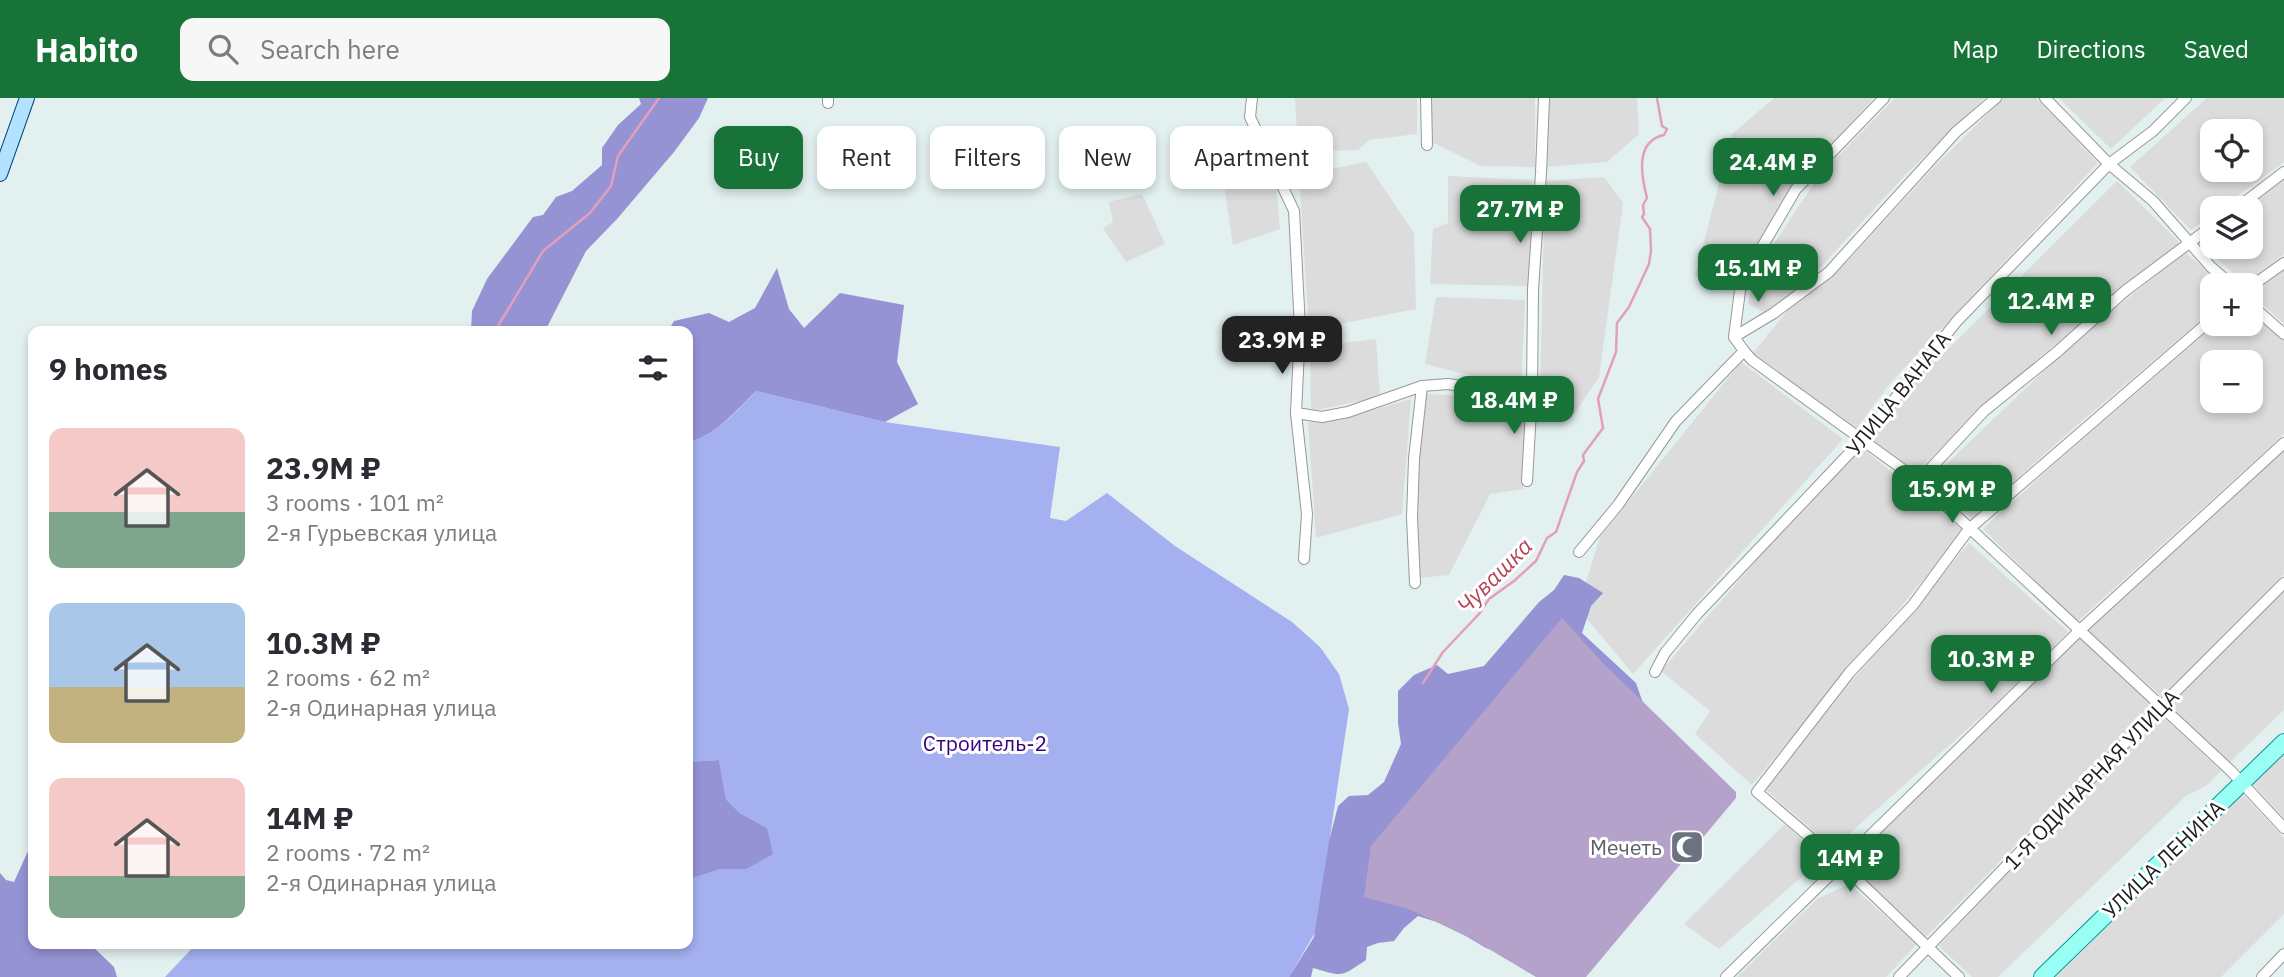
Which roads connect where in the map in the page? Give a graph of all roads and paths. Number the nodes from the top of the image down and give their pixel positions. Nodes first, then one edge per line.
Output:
1 (27, 98) edge
2 (1252, 98) edge
3 (1426, 98) edge
4 (1544, 98) edge
5 (1884, 98) edge
6 (1996, 98) edge
7 (2045, 98) edge
8 (2186, 98) edge
9 (1427, 145) dead end
10 (2109, 164) junction
11 (2284, 172) edge
12 (0, 174) edge
13 (2253, 196) edge
14 (2200, 234) edge
15 (2188, 243) junction
16 (2284, 263) edge
17 (2218, 273) edge
18 (2263, 278) edge
19 (2263, 315) edge
20 (2200, 329) edge
21 (2284, 334) edge
22 (1734, 337) junction
23 (1744, 351) junction
24 (1422, 386) junction
25 (1532, 393) junction
26 (1296, 413) junction
27 (1861, 441) junction
28 (2284, 443) edge
29 (1527, 481) dead end
30 (1919, 481) junction
31 (1969, 529) junction
32 (1580, 552) dead end
33 (1304, 559) dead end
34 (1415, 583) dead end
35 (2284, 583) edge
36 (2080, 630) junction
37 (1655, 672) dead end
38 (2160, 707) junction
39 (2284, 742) edge
40 (2242, 782) junction
41 (2284, 828) edge
42 (1840, 863) junction
43 (1928, 948) junction
44 (2284, 954) edge
45 (1726, 977) edge
46 (1899, 977) edge
47 (1959, 977) edge
48 (2042, 977) edge
49 (2262, 977) edge

1 - 12 main road
2 - 26 street
3 - 9 street
4 - 25 street
5 - 22 street
6 - 22 street
7 - 10 street
8 - 10 street, УЛИЦА ВАНАГА
10 - 15 street
10 - 27 street, УЛИЦА ВАНАГА
11 - 13 street
14 - 15 street
15 - 17 street
15 - 30 street
16 - 18 street
19 - 21 street
20 - 31 street
22 - 23 street
23 - 27 street
23 - 32 street
24 - 25 street
24 - 26 street
24 - 34 street
25 - 29 street
26 - 33 street
27 - 30 street
27 - 37 street, УЛИЦА ВАНАГА
28 - 36 street
30 - 31 street
31 - 36 street
31 - 42 street
35 - 38 street, 1-Я ОДИНАРНАЯ УЛИЦА
36 - 38 street
36 - 42 street
38 - 40 street
38 - 43 street, 1-Я ОДИНАРНАЯ УЛИЦА
39 - 40 main road, УЛИЦА ЛЕНИНА
40 - 41 street
40 - 48 main road, УЛИЦА ЛЕНИНА
42 - 43 street
42 - 45 street
43 - 46 street, 1-Я ОДИНАРНАЯ УЛИЦА
43 - 47 street
44 - 49 street

